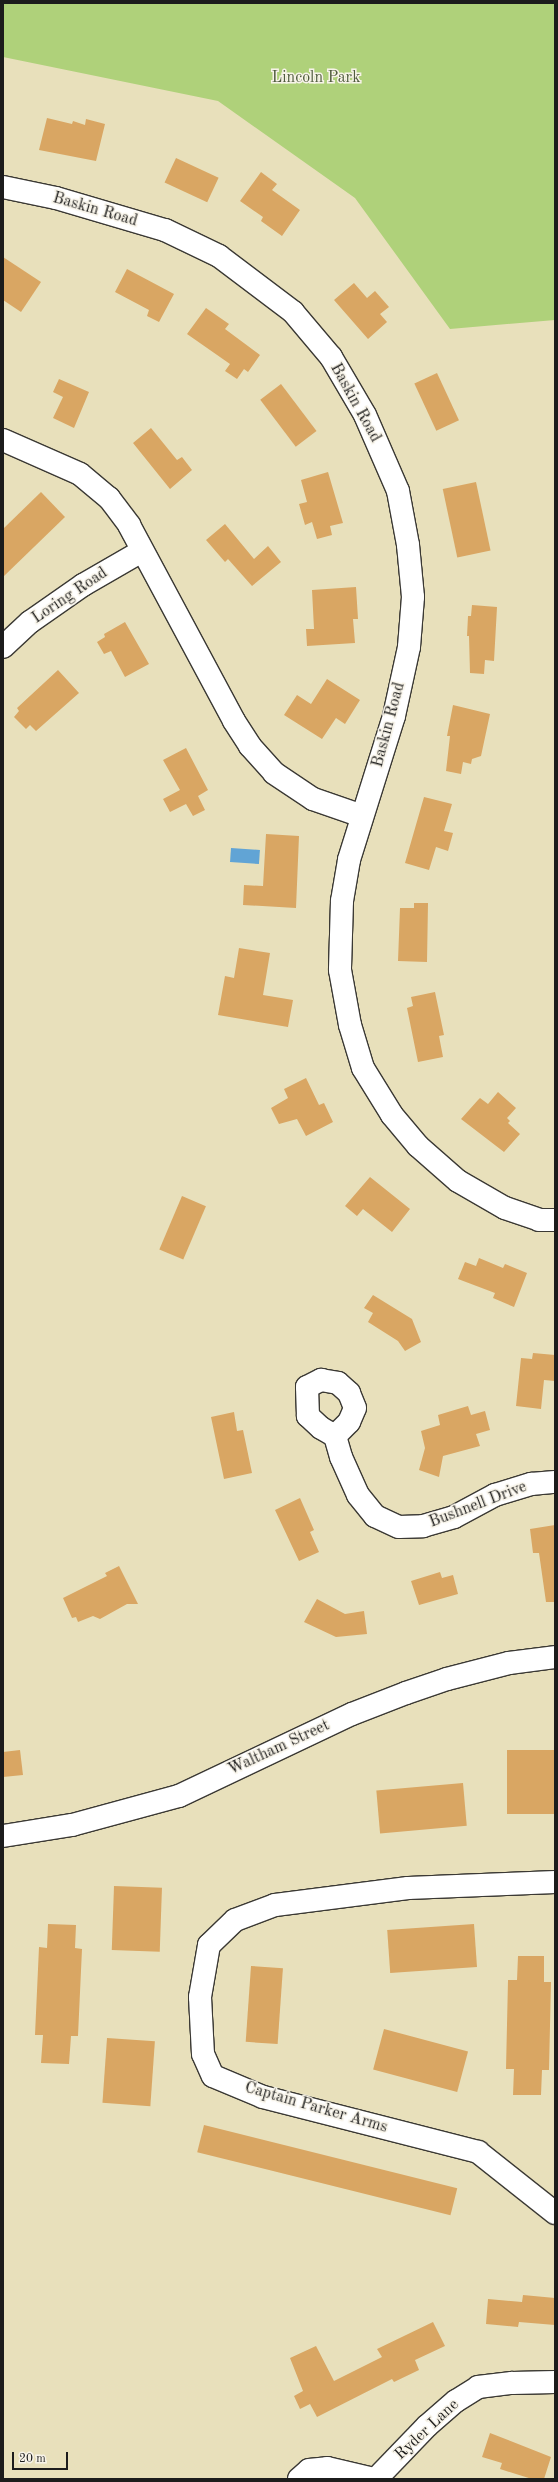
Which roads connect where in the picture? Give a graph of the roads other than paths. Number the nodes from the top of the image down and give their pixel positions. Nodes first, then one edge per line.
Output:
1 (3, 187) edge
2 (3, 440) edge
3 (142, 551) junction
4 (3, 647) edge
5 (362, 816) junction
6 (555, 1220) edge
7 (336, 1436) dead end
8 (555, 1482) edge
9 (555, 1657) edge
10 (3, 1836) edge
11 (555, 1882) edge
12 (555, 2213) edge
13 (555, 2382) edge
14 (299, 2479) edge
15 (375, 2479) edge

1 - 5 street, Baskin Road
2 - 3 street
3 - 4 street, Loring Road
3 - 5 street
5 - 6 street, Baskin Road
7 - 8 street, Bushnell Drive
9 - 10 street, Waltham Street
11 - 12 street, Captain Parker Arms
13 - 15 street, Ryder Lane
14 - 15 street, Ryder Lane

